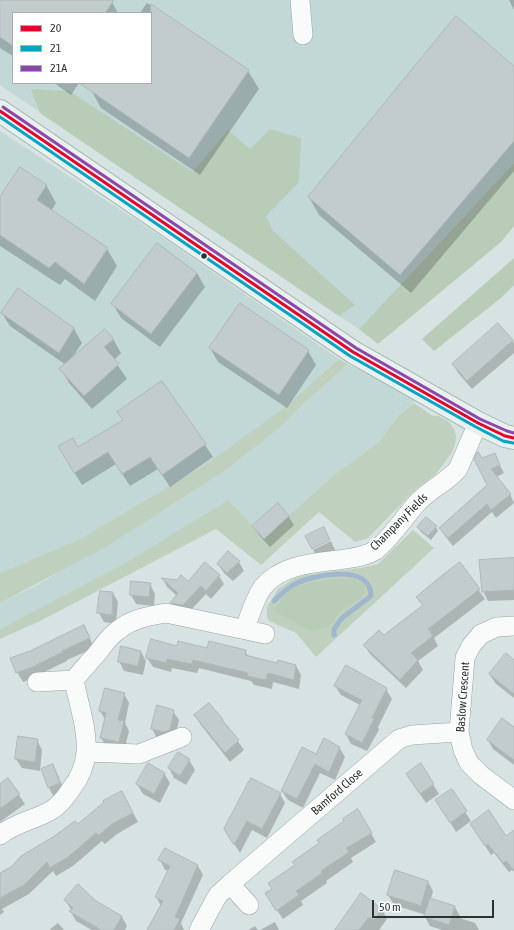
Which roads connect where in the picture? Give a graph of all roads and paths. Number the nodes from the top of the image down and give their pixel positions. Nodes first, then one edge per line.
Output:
1 (300, 0) edge
2 (303, 35) dead end
3 (0, 111) edge
4 (478, 423) junction
5 (514, 438) edge
6 (514, 626) edge
7 (245, 629) junction
8 (265, 634) dead end
9 (74, 680) junction
10 (37, 682) dead end
11 (459, 732) junction
12 (182, 737) dead end
13 (86, 752) junction
14 (514, 800) edge
15 (0, 834) edge
16 (230, 884) junction
17 (249, 905) dead end
18 (199, 930) edge

1 - 2 street
3 - 4 main road
4 - 5 main road
4 - 7 street, Champany Fields
6 - 11 street, Baslow Crescent
7 - 8 street
7 - 9 street
9 - 10 street
9 - 13 street
11 - 14 street, Baslow Crescent
11 - 16 street, Bamford Close
12 - 13 street
13 - 15 street
16 - 17 street
16 - 18 street, Bamford Close

